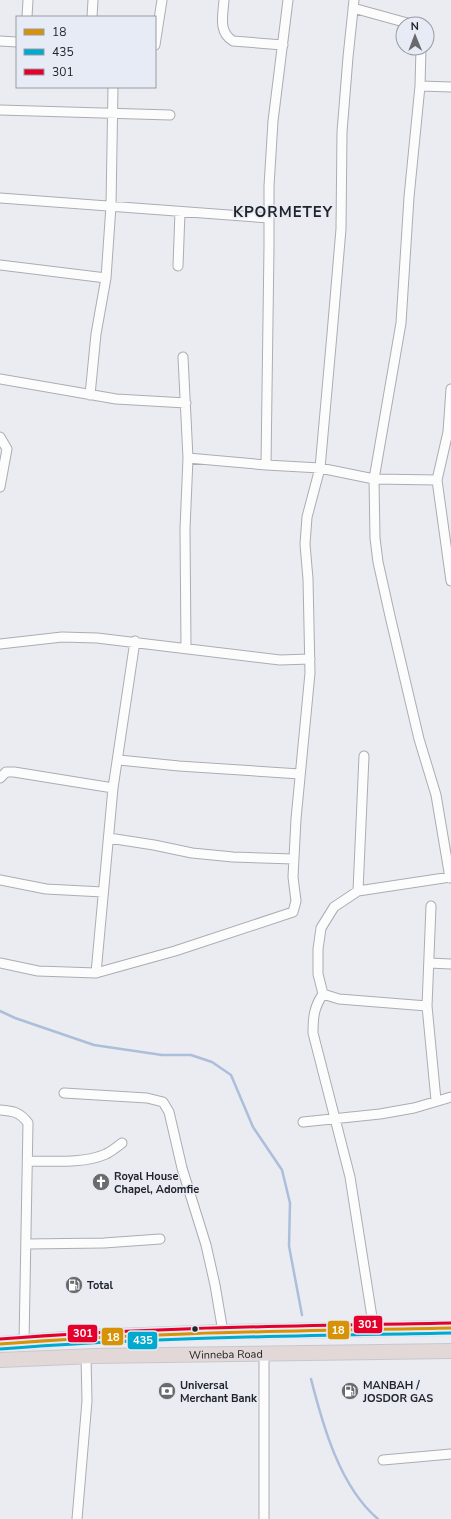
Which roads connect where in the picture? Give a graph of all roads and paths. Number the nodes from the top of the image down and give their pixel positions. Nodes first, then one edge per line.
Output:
1 (28, 0) edge
2 (93, 0) edge
3 (162, 0) edge
4 (224, 0) edge
5 (288, 0) edge
6 (354, 4) edge
7 (28, 16) edge
8 (92, 16) edge
9 (395, 18) edge
10 (156, 39) edge
11 (0, 41) edge
12 (16, 42) edge
13 (282, 46) junction
14 (421, 56) edge
15 (420, 86) junction
16 (113, 88) edge
17 (451, 88) edge
18 (0, 110) edge
19 (111, 113) junction
20 (170, 115) dead end
21 (0, 198) edge
22 (111, 206) junction
23 (180, 212) junction
24 (268, 218) junction
25 (0, 265) edge
26 (178, 266) dead end
27 (106, 278) junction
28 (183, 357) dead end
29 (0, 379) edge
30 (451, 389) edge
31 (90, 395) junction
32 (186, 403) junction
33 (450, 432) edge
34 (0, 437) edge
35 (188, 458) junction
36 (266, 465) junction
37 (320, 468) junction
38 (374, 479) junction
39 (437, 480) junction
40 (0, 488) edge
41 (449, 548) edge
42 (451, 581) edge
43 (135, 641) junction
44 (0, 644) edge
45 (186, 647) junction
46 (310, 659) junction
47 (364, 756) dead end
48 (119, 760) junction
49 (300, 774) junction
50 (0, 778) edge
51 (113, 788) junction
52 (109, 838) junction
53 (294, 859) junction
54 (450, 878) edge
55 (0, 880) edge
56 (358, 891) junction
57 (103, 892) junction
58 (431, 906) dead end
59 (0, 963) edge
60 (429, 963) junction
61 (451, 964) edge
62 (96, 973) junction
63 (323, 994) junction
64 (427, 1006) junction
65 (64, 1093) dead end
66 (451, 1097) edge
67 (436, 1100) junction
68 (0, 1110) edge
69 (336, 1119) junction
70 (303, 1122) dead end
71 (122, 1143) dead end
72 (28, 1161) junction
73 (160, 1239) dead end
74 (27, 1244) junction
75 (451, 1328) edge
76 (374, 1330) junction
77 (223, 1332) junction
78 (24, 1343) junction
79 (0, 1344) edge
80 (451, 1351) edge
81 (264, 1353) junction
82 (86, 1356) junction
83 (0, 1360) edge
84 (451, 1454) edge
85 (383, 1460) dead end
86 (77, 1519) edge
87 (264, 1519) edge

1 - 7 street
2 - 8 street
3 - 10 street
4 - 13 street
5 - 13 street
6 - 9 street
6 - 37 street
11 - 12 street
13 - 24 street
14 - 15 street
15 - 17 street
15 - 38 street
16 - 19 street
18 - 19 street
19 - 20 street
19 - 22 street
21 - 22 street
22 - 23 street
22 - 27 street
23 - 24 street
23 - 26 street
24 - 36 street
25 - 27 street
27 - 31 street
28 - 32 street
29 - 31 street
30 - 33 street
31 - 32 street
32 - 35 street
33 - 39 street
34 - 40 street
35 - 36 street
35 - 45 street
36 - 37 street
37 - 38 street
37 - 46 street
38 - 39 street
38 - 54 street
39 - 41 street
41 - 42 street
43 - 44 street
43 - 45 street
43 - 48 street
45 - 46 street
46 - 49 street
47 - 56 street
48 - 49 street
48 - 51 street
49 - 53 street
50 - 51 street
51 - 52 street
52 - 53 street
52 - 57 street
53 - 62 street
54 - 56 street
55 - 57 street
56 - 63 street
57 - 62 street
58 - 60 street
59 - 62 street
60 - 61 street
60 - 64 street
63 - 64 street
63 - 69 street
64 - 67 street
65 - 77 street
66 - 67 street
67 - 69 street
68 - 72 street
69 - 70 street
69 - 76 street
71 - 72 street
72 - 74 street
73 - 74 street
74 - 78 street
75 - 76 highway, Winneba Road
76 - 77 highway, Winneba Road
77 - 78 highway, Winneba Road
78 - 79 highway, Winneba Road
80 - 81 highway, Winneba Road
81 - 82 highway, Winneba Road
81 - 87 street
82 - 83 highway, Winneba Road
82 - 86 street
84 - 85 street

